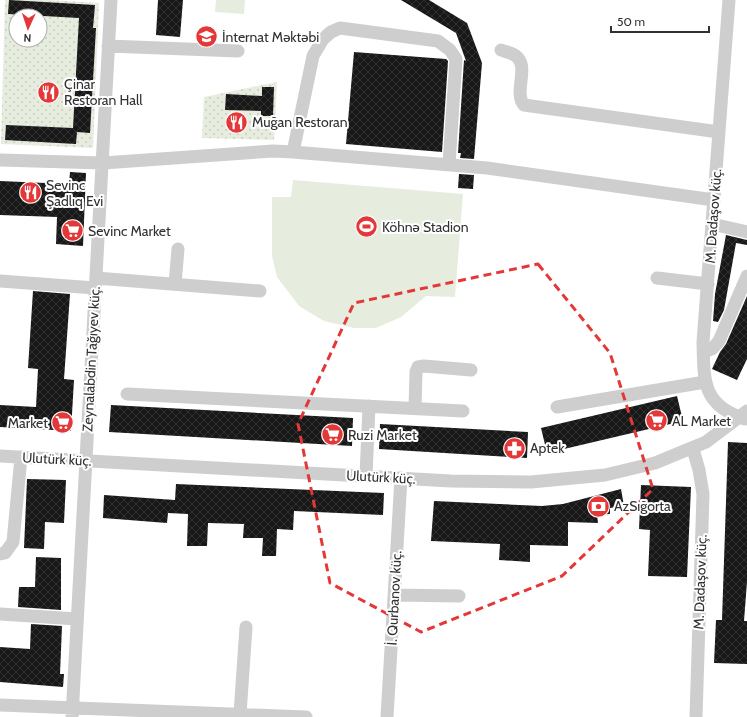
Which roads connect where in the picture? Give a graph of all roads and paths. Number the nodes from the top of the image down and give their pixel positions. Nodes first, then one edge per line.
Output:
1 (111, 0) edge
2 (729, 0) edge
3 (108, 46) junction
4 (501, 50) dead end
5 (238, 51) dead end
6 (719, 132) junction
7 (293, 152) junction
8 (0, 160) edge
9 (103, 163) junction
10 (449, 164) junction
11 (714, 200) junction
12 (712, 224) junction
13 (747, 232) edge
14 (178, 249) dead end
15 (747, 276) edge
16 (657, 278) dead end
17 (0, 282) edge
18 (96, 283) junction
19 (175, 284) junction
20 (708, 284) junction
21 (260, 291) dead end
22 (704, 352) junction
23 (471, 370) dead end
24 (705, 382) junction
25 (127, 394) dead end
26 (369, 406) junction
27 (414, 408) junction
28 (557, 408) dead end
29 (463, 411) dead end
30 (744, 416) edge
31 (693, 449) junction
32 (0, 456) edge
33 (21, 457) junction
34 (86, 461) junction
35 (366, 476) junction
36 (401, 478) junction
37 (0, 554) edge
38 (394, 595) junction
39 (459, 596) dead end
40 (0, 614) edge
41 (77, 619) junction
42 (246, 627) dead end
43 (0, 705) edge
44 (72, 712) edge
45 (240, 714) junction
46 (288, 717) edge
47 (306, 717) edge
48 (387, 717) edge
49 (696, 717) edge

1 - 3 street, Zeynalabdin Tağıyev küç.
2 - 6 street, M. Dadaşov küç.
3 - 5 street
3 - 9 street, Zeynalabdin Tağıyev küç.
4 - 6 street
6 - 11 street, M. Dadaşov küç.
7 - 9 street
7 - 10 street
7 - 10 street
8 - 9 street
9 - 18 street, Zeynalabdin Tağıyev küç.
10 - 11 street
11 - 12 street, M. Dadaşov küç.
12 - 13 street
12 - 20 street, M. Dadaşov küç.
14 - 19 street
15 - 22 street
16 - 20 street
17 - 18 street
18 - 19 street
18 - 34 street, Zeynalabdin Tağıyev küç.
19 - 21 street
20 - 22 street, M. Dadaşov küç.
22 - 24 street, M. Dadaşov küç.
23 - 27 street
24 - 28 street
24 - 30 street, M. Dadaşov küç.
25 - 26 street
26 - 27 street
26 - 35 street
27 - 29 street
30 - 31 street, Ulutürk küç.
31 - 36 street, Ulutürk küç.
31 - 49 street, M. Dadaşov küç.
32 - 33 street, Ulutürk küç.
33 - 34 street, Ulutürk küç.
33 - 37 street
34 - 35 street, Ulutürk küç.
34 - 41 street, Zeynalabdin Tağıyev küç.
35 - 36 street, Ulutürk küç.
36 - 38 street, İ. Qurbanov küç.
38 - 39 street
38 - 48 street, İ. Qurbanov küç.
40 - 41 street
41 - 44 street, Zeynalabdin Tağıyev küç.
42 - 45 street
43 - 44 street
44 - 45 street
45 - 46 street
46 - 47 street

